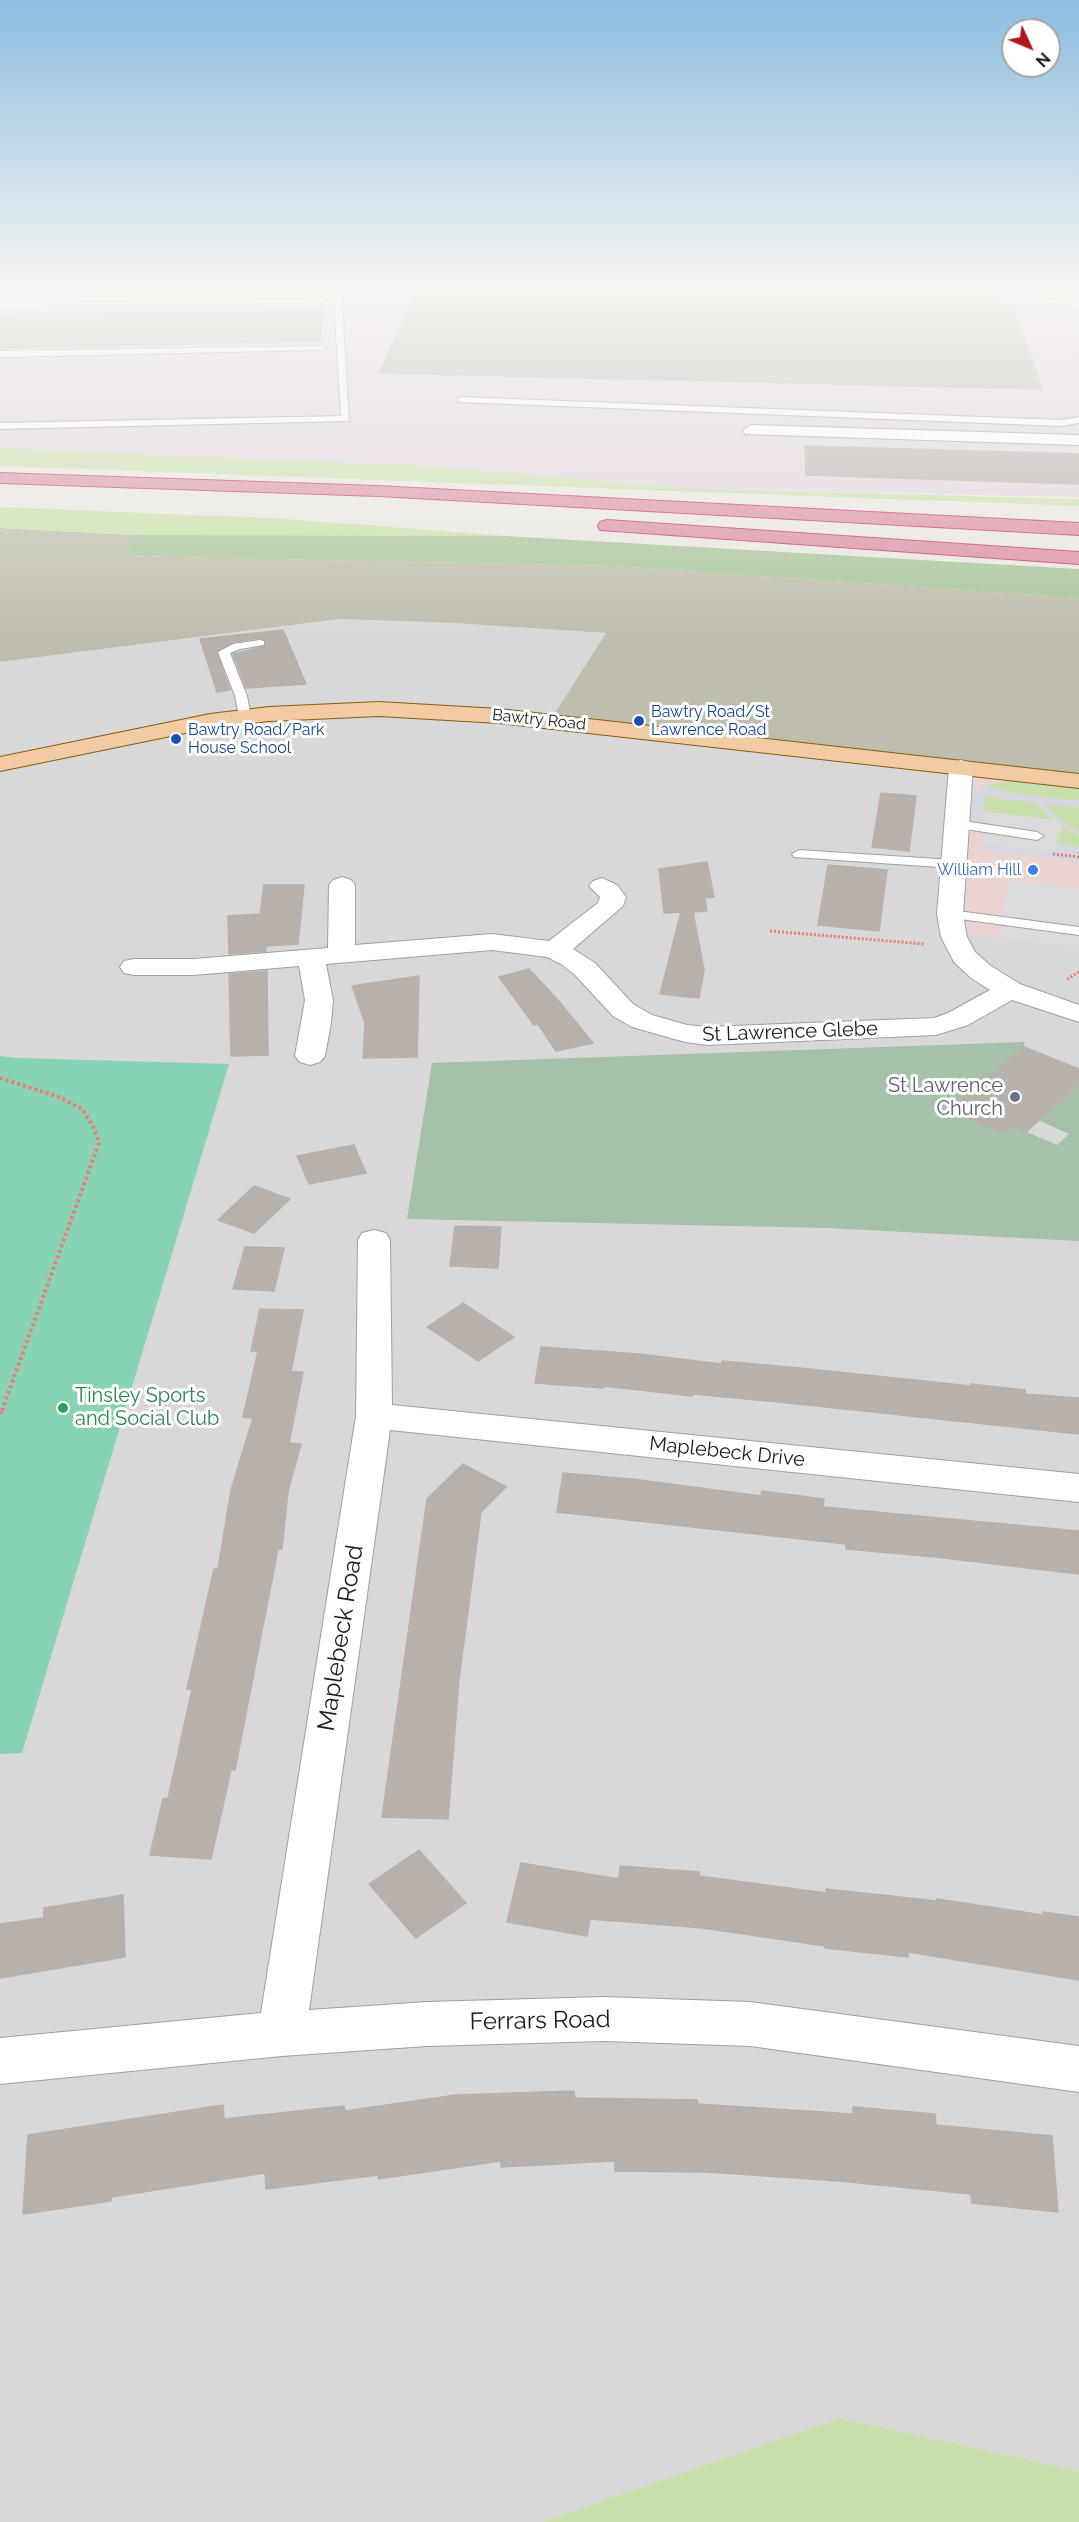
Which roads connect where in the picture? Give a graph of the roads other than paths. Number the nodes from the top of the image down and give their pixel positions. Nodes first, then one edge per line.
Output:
1 (345, 403) edge
2 (531, 403) edge
3 (1079, 420) edge
4 (0, 426) edge
5 (751, 430) dead end
6 (1079, 440) edge
7 (0, 478) edge
8 (0, 494) edge
9 (418, 494) junction
10 (321, 506) junction
11 (369, 509) dead end
12 (1079, 512) edge
13 (594, 525) dead end
14 (1079, 529) edge
15 (1079, 541) edge
16 (1079, 558) edge
17 (260, 643) dead end
18 (245, 717) junction
19 (0, 764) edge
20 (961, 767) junction
21 (1079, 782) edge
22 (957, 825) junction
23 (1037, 836) dead end
24 (799, 854) dead end
25 (953, 864) junction
26 (342, 885) dead end
27 (602, 886) dead end
28 (950, 914) junction
29 (1079, 931) edge
30 (554, 950) junction
31 (341, 956) junction
32 (311, 958) junction
33 (134, 968) dead end
34 (1010, 990) junction
35 (1079, 1014) edge
36 (310, 1056) dead end
37 (374, 1240) dead end
38 (375, 1416) junction
39 (1079, 1488) edge
40 (282, 2034) junction
41 (0, 2061) edge
42 (1079, 2069) edge

1 - 4 lane
2 - 3 lane
5 - 6 street
7 - 9 highway
8 - 10 highway
9 - 12 highway
9 - 14 highway
10 - 11 highway
10 - 15 highway
13 - 16 highway
17 - 18 lane
18 - 19 main road, Bawtry Road
18 - 20 main road, Bawtry Road
20 - 21 main road, Bawtry Road
20 - 22 street
22 - 23 lane
22 - 25 street
24 - 25 lane
25 - 28 street
26 - 31 street
27 - 30 street
28 - 29 lane
28 - 34 street
30 - 31 street, St Lawrence Glebe
30 - 34 street, St Lawrence Glebe
31 - 32 street, St Lawrence Glebe
32 - 33 street, St Lawrence Glebe
32 - 36 street
34 - 35 street
37 - 38 street, Maplebeck Road
38 - 39 street, Maplebeck Drive
38 - 40 street, Maplebeck Road
40 - 41 street, Ferrars Road
40 - 42 street, Ferrars Road

